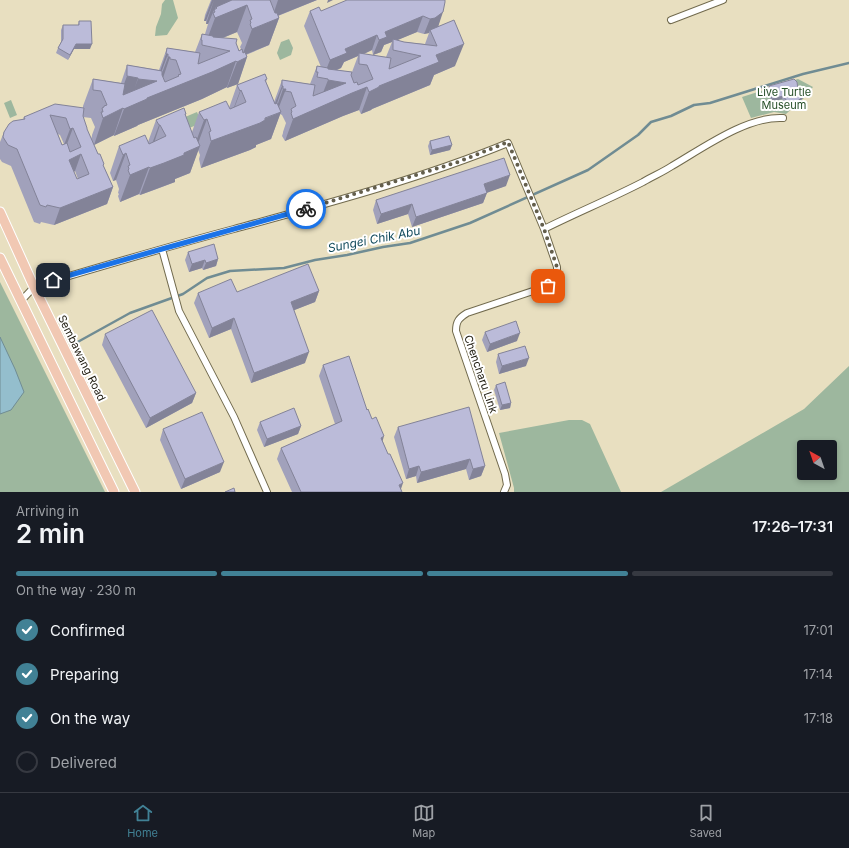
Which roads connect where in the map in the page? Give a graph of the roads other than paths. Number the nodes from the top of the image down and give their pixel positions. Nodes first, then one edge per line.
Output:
1 (723, 0) edge
2 (671, 20) dead end
3 (783, 118) dead end
4 (0, 212) edge
5 (544, 229) junction
6 (162, 249) junction
7 (0, 258) edge
8 (34, 287) junction
9 (21, 301) junction
10 (114, 492) edge
11 (135, 492) edge
12 (267, 492) edge
13 (504, 492) edge

1 - 2 street
3 - 5 street
4 - 8 main road, Sembawang Road
5 - 6 street, Chencharu Link
5 - 13 street, Chencharu Link
6 - 8 street
6 - 12 street
7 - 9 main road
8 - 9 street
8 - 11 main road, Sembawang Road
9 - 10 main road

